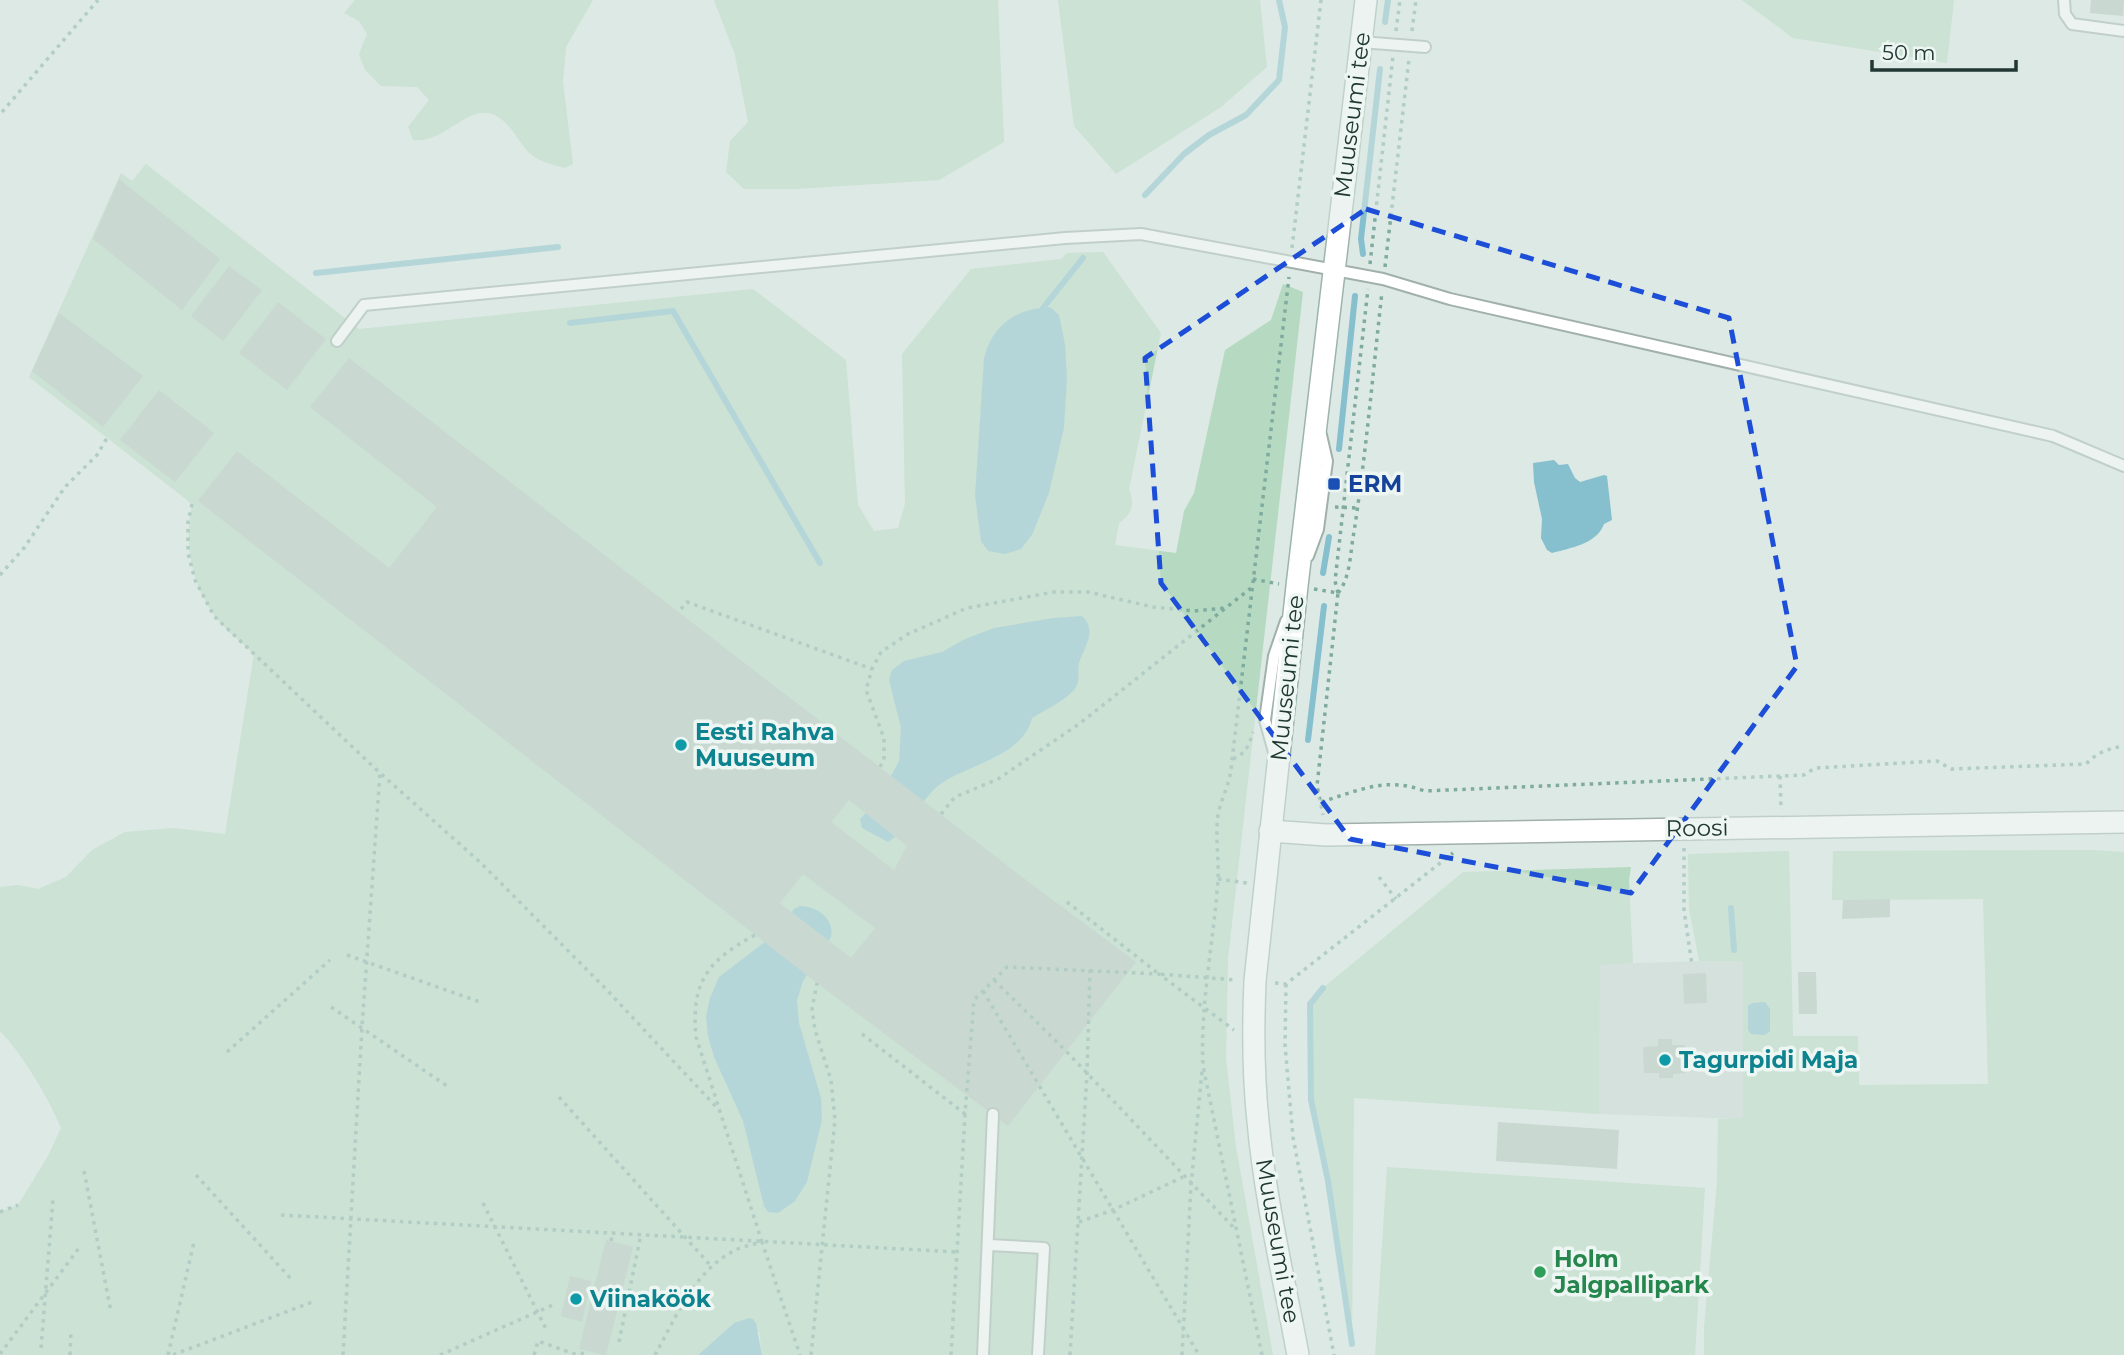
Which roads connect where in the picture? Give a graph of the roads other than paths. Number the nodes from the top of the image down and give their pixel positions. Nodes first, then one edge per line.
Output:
1 (1366, 0) edge
2 (2064, 0) edge
3 (2124, 31) edge
4 (1362, 42) junction
5 (1425, 47) dead end
6 (1334, 270) junction
7 (337, 341) dead end
8 (2124, 466) edge
9 (2124, 822) edge
10 (1270, 831) junction
11 (993, 1114) dead end
12 (989, 1245) junction
13 (983, 1355) edge
14 (1038, 1355) edge
15 (1298, 1355) edge

1 - 4 street, Muuseumi tee
2 - 3 lane
4 - 5 lane
4 - 6 street, Muuseumi tee
6 - 7 lane
6 - 8 lane
6 - 10 street, Muuseumi tee
9 - 10 street, Roosi
10 - 15 street, Muuseumi tee
11 - 12 lane
12 - 13 lane
12 - 14 lane

